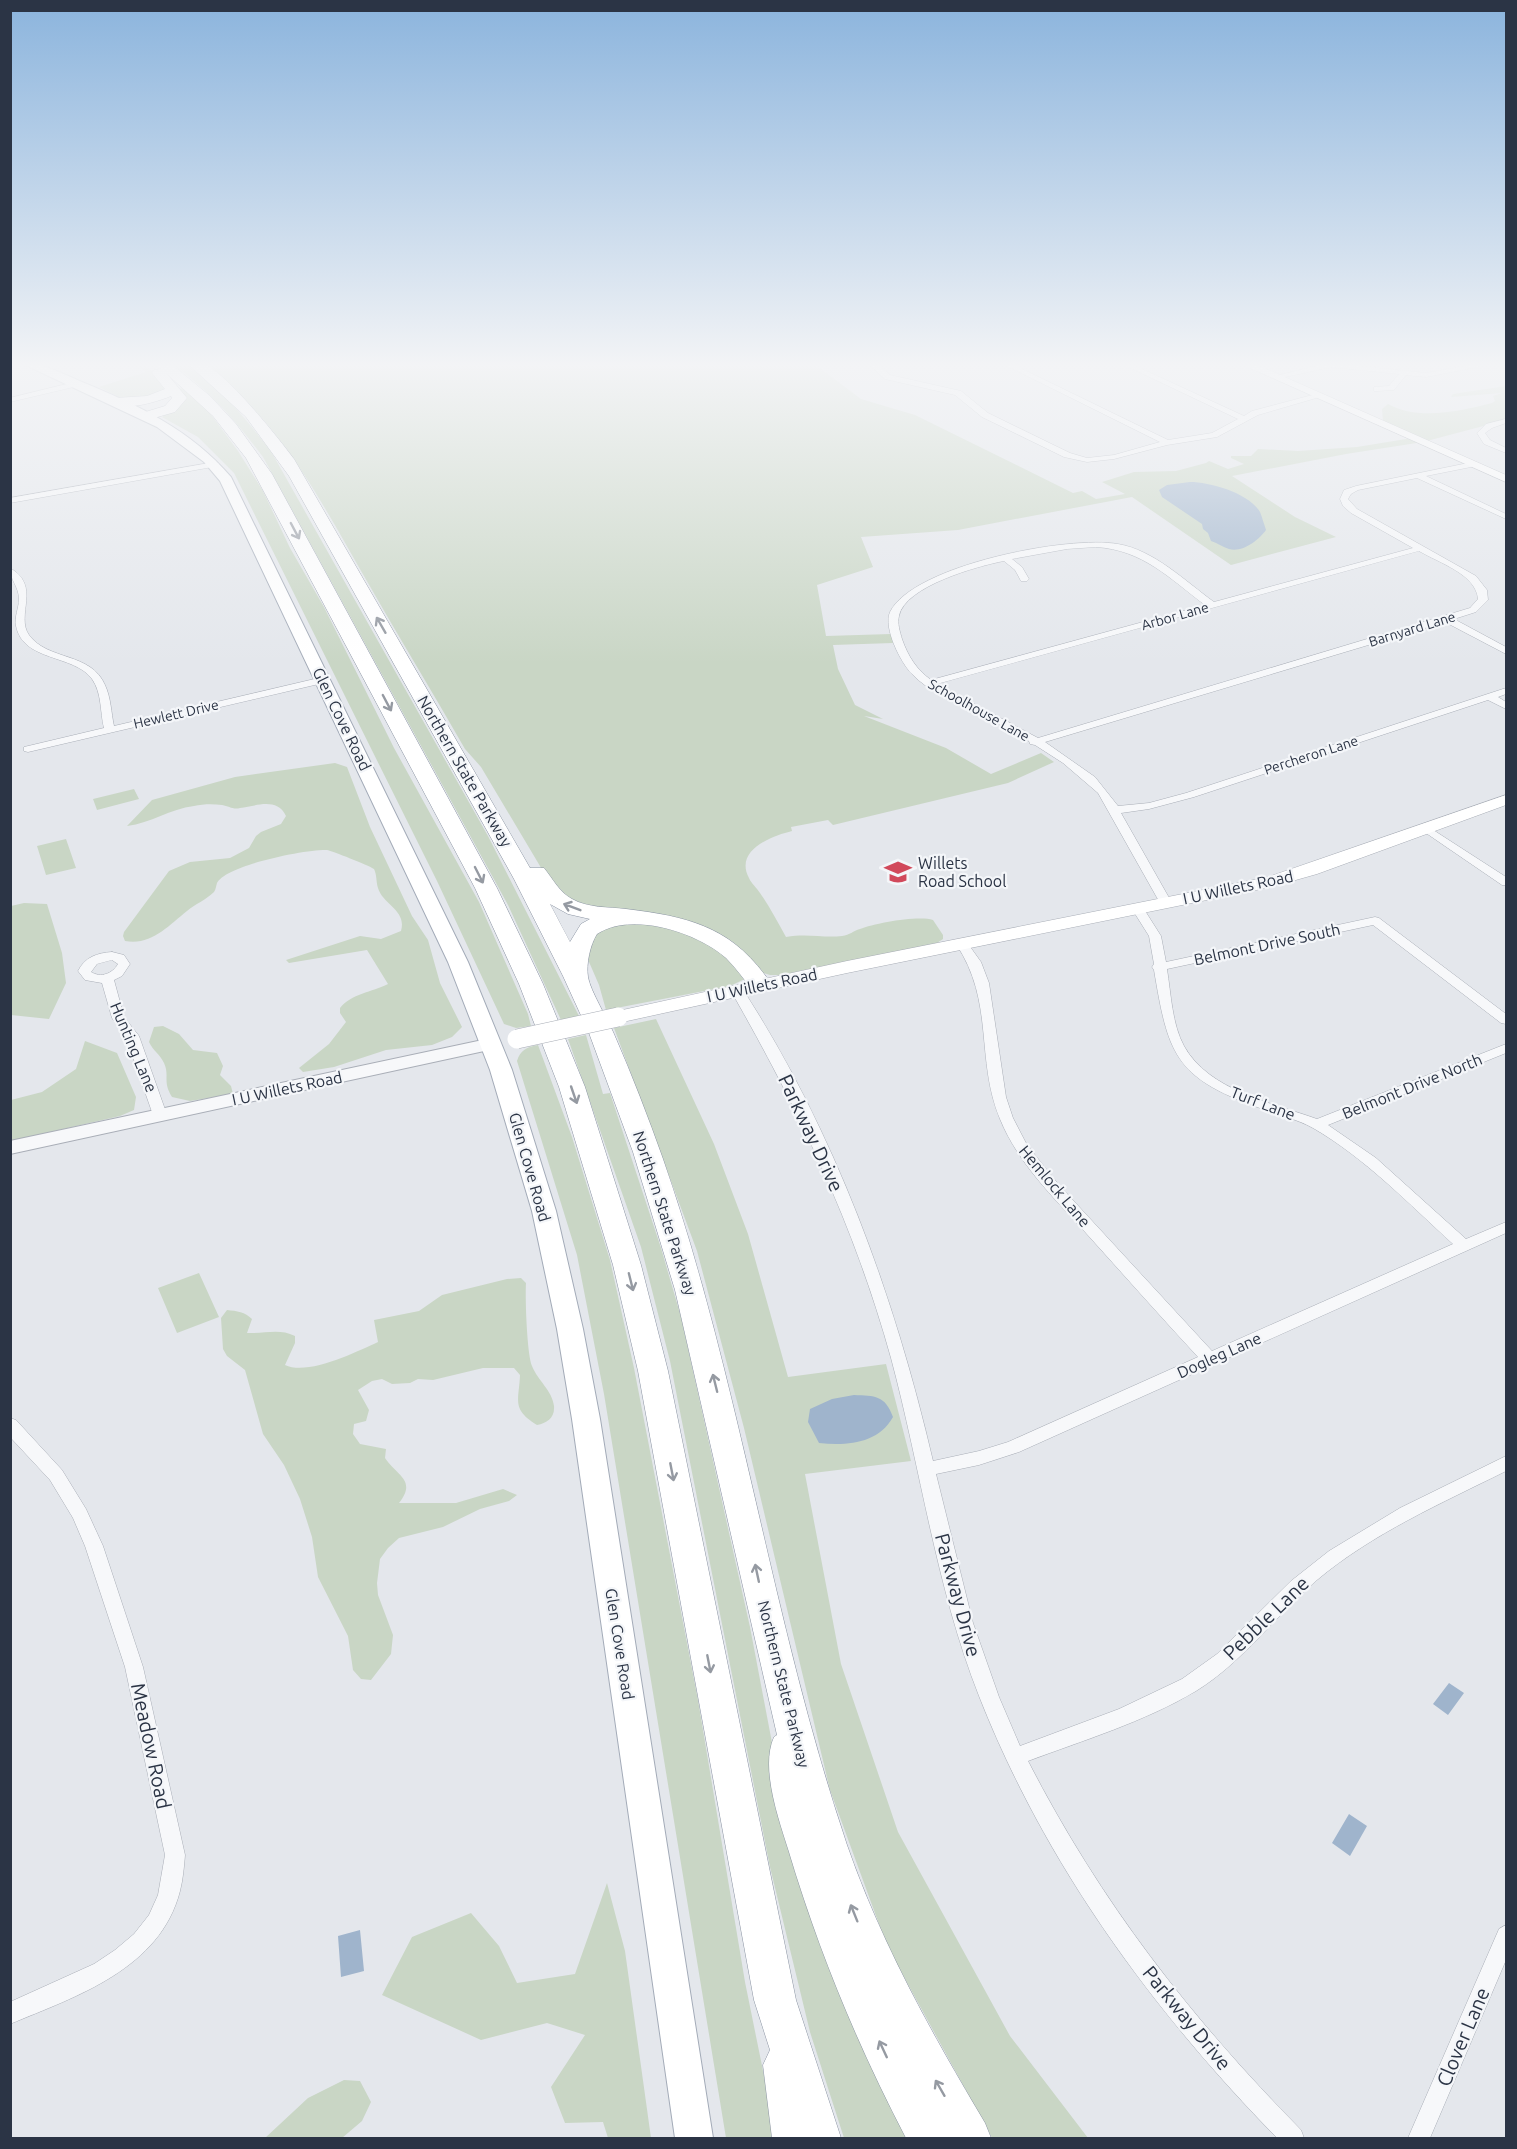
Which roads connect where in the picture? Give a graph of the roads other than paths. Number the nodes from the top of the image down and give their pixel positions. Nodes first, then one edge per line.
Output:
1 (257, 463) edge
2 (288, 463) edge
3 (214, 464) joint
4 (1473, 464) joint
5 (1417, 476) junction
6 (1506, 479) edge
7 (10, 501) edge
8 (1506, 517) edge
9 (1421, 548) junction
10 (1006, 558) junction
11 (10, 571) edge
12 (1024, 579) dead end
13 (1212, 606) junction
14 (1447, 619) junction
15 (1506, 651) edge
16 (323, 680) junction
17 (928, 684) junction
18 (1506, 691) edge
19 (1490, 697) junction
20 (1506, 706) edge
21 (110, 730) junction
22 (1034, 742) junction
23 (28, 749) dead end
24 (1506, 800) edge
25 (1114, 810) junction
26 (1426, 829) junction
27 (504, 840) junction
28 (1506, 882) edge
29 (1166, 903) junction
30 (1138, 909) junction
31 (630, 916) junction
32 (962, 944) junction
33 (1158, 967) junction
34 (107, 978) dead end
35 (576, 978) junction
36 (760, 985) junction
37 (737, 991) junction
38 (1506, 1020) edge
39 (504, 1042) junction
40 (1506, 1048) edge
41 (160, 1115) junction
42 (1317, 1124) junction
43 (10, 1148) edge
44 (1506, 1227) edge
45 (1465, 1245) junction
46 (1209, 1359) junction
47 (10, 1425) edge
48 (1506, 1463) edge
49 (926, 1469) junction
50 (779, 1671) junction
51 (1017, 1756) junction
52 (1506, 1936) edge
53 (775, 2000) junction
54 (10, 2013) edge
55 (694, 2139) edge
56 (794, 2139) edge
57 (820, 2139) edge
58 (929, 2139) edge
59 (970, 2139) edge
60 (1293, 2139) edge
61 (1419, 2139) edge

1 -> 53 highway, Northern State Parkway
27 -> 2 highway, Northern State Parkway
3 - 7 street
3 - 16 main road, Glen Cove Road
4 - 5 street, Barnyard Lane
4 - 6 main road
5 - 8 street
5 - 9 street, Barnyard Lane
9 - 13 street, Arbor Lane
9 - 14 street, Barnyard Lane
10 - 12 street
10 - 13 street, Schoolhouse Lane
10 - 17 street, Schoolhouse Lane
11 - 21 street
13 - 17 street, Arbor Lane
14 - 15 street
14 - 22 street, Barnyard Lane
16 - 21 street, Hewlett Drive
16 - 39 main road, Glen Cove Road
17 - 22 street, Schoolhouse Lane
18 - 19 street, Percheron Lane
19 - 20 street
19 - 25 street, Percheron Lane
21 - 23 street, Hewlett Drive
22 - 25 street, Schoolhouse Lane
24 - 26 main road, I U Willets Road
25 - 29 street, Schoolhouse Lane
26 - 28 street
26 - 29 main road, I U Willets Road
31 -> 27 highway
27 - 35 highway, Northern State Parkway
29 - 30 main road, I U Willets Road
30 - 32 main road, I U Willets Road
30 - 33 street, Turf Lane
31 - 35 highway
31 - 36 highway
32 - 36 main road, I U Willets Road
32 - 46 street, Hemlock Lane
33 - 38 street, Belmont Drive South
33 - 42 street, Turf Lane
34 - 41 street, Hunting Lane
50 -> 35 highway, Northern State Parkway
36 - 37 main road, I U Willets Road
37 - 39 main road, I U Willets Road, bridge
37 - 49 street, Parkway Drive
39 - 41 street, I U Willets Road
39 - 55 main road, Glen Cove Road
40 - 42 street, Belmont Drive North
41 - 43 street, I U Willets Road
42 - 45 street, Turf Lane
44 - 45 street, Dogleg Lane
45 - 46 street, Dogleg Lane
46 - 49 street, Dogleg Lane
47 - 54 street, Meadow Road
48 - 51 street, Pebble Lane
49 - 51 street, Parkway Drive
58 -> 50 highway
59 -> 50 highway, Northern State Parkway
51 - 60 street, Parkway Drive
52 - 61 street, Clover Lane
53 - 56 highway
53 - 57 highway, Northern State Parkway

